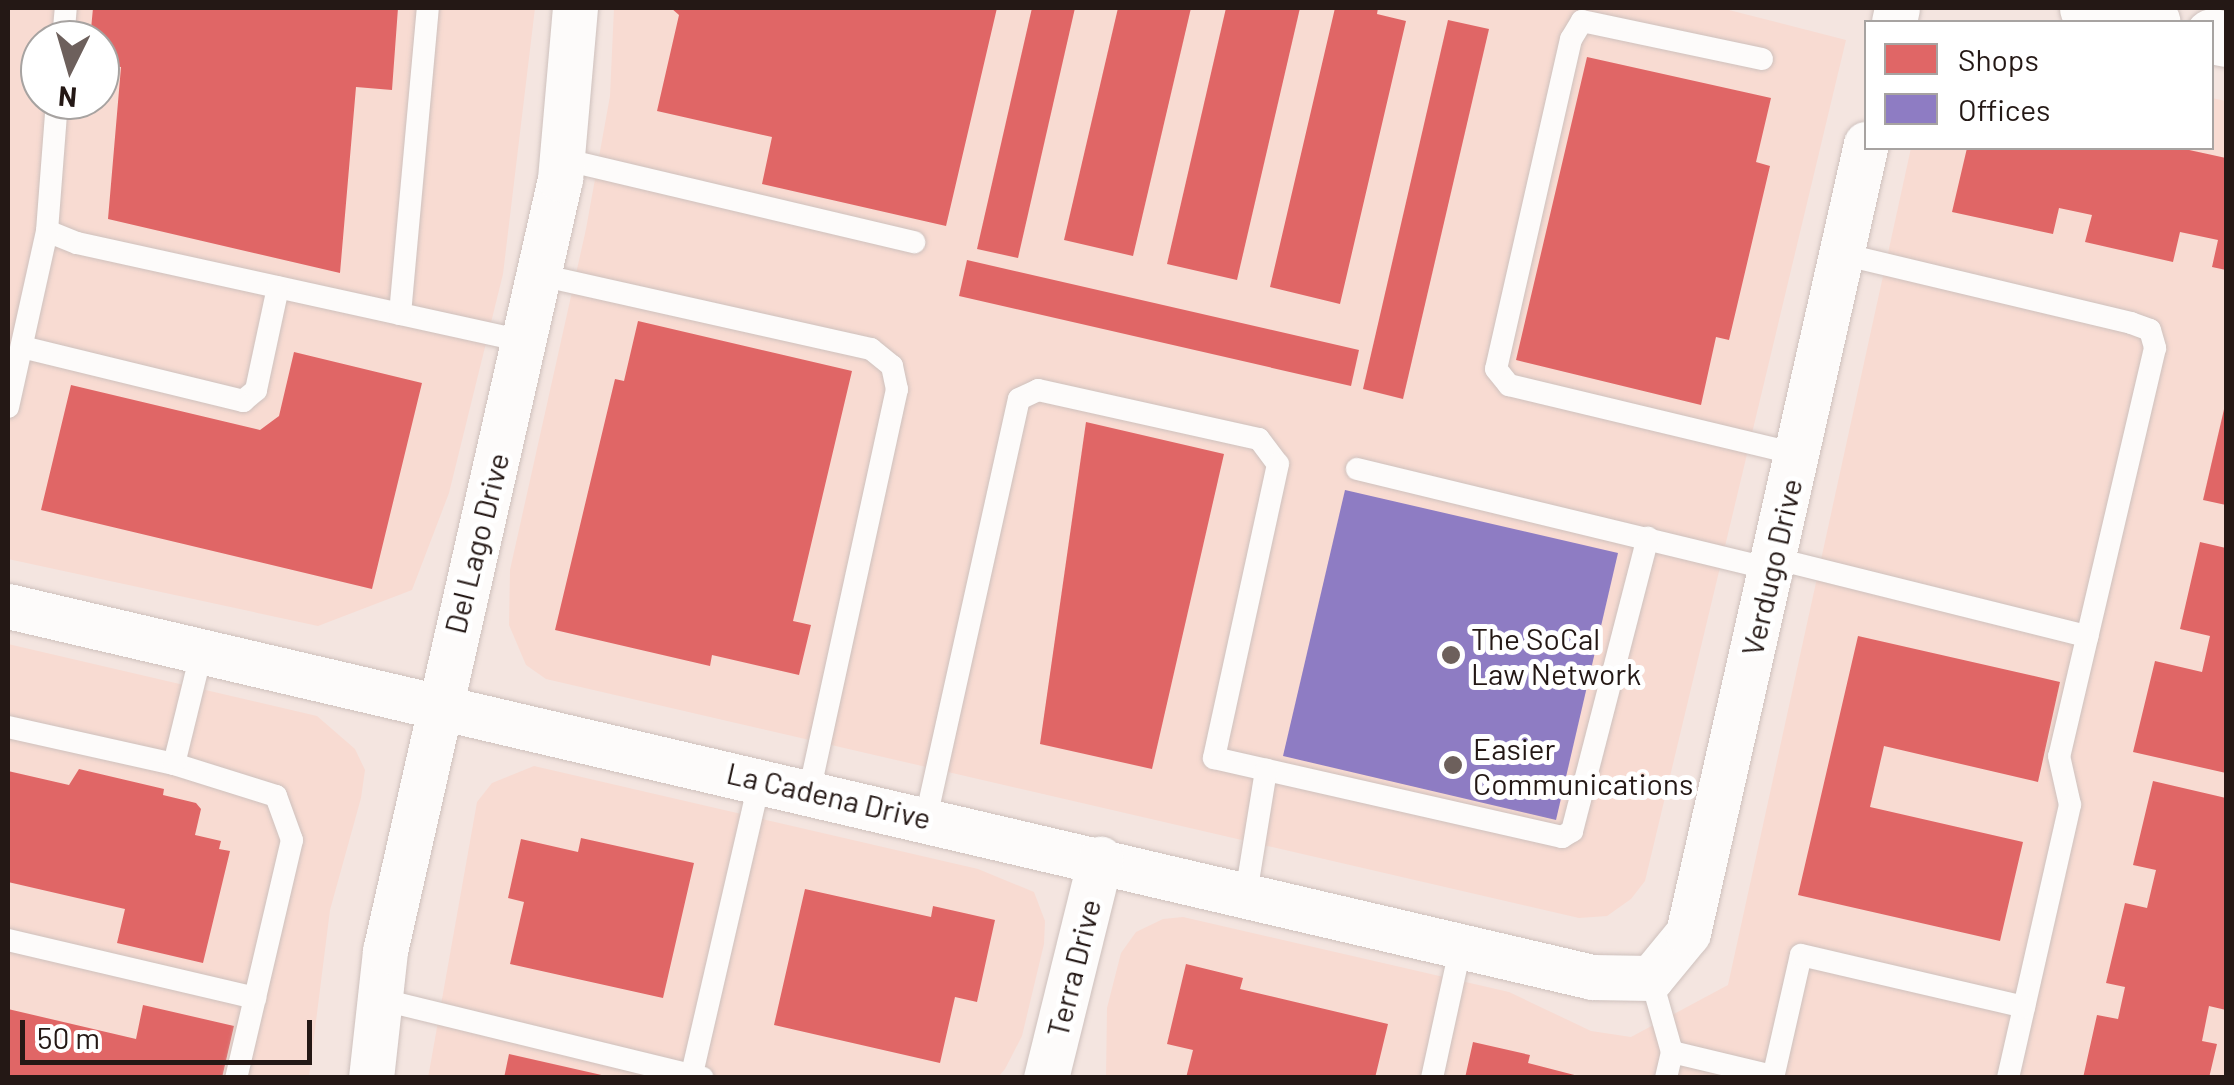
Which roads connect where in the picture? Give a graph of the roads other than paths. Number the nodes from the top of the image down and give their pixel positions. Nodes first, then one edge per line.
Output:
1 (428, 8) edge
2 (575, 8) edge
3 (2088, 8) edge
4 (2144, 20) edge
5 (1762, 59) dead end
6 (55, 120) edge
7 (1865, 150) edge
8 (562, 159) junction
9 (47, 231) junction
10 (914, 242) dead end
11 (1842, 254) junction
12 (540, 275) junction
13 (278, 287) junction
14 (400, 314) junction
15 (524, 341) junction
16 (22, 347) junction
17 (8, 407) edge
18 (1796, 454) junction
19 (1357, 469) dead end
20 (1648, 538) junction
21 (1772, 563) junction
22 (8, 606) edge
23 (2087, 636) junction
24 (202, 650) junction
25 (437, 703) junction
26 (8, 727) edge
27 (174, 764) junction
28 (1266, 770) junction
29 (760, 779) junction
30 (810, 791) junction
31 (926, 818) junction
32 (1100, 859) junction
33 (1246, 894) junction
34 (8, 940) edge
35 (1461, 946) junction
36 (1652, 978) junction
37 (255, 998) junction
38 (380, 999) junction
39 (2024, 1007) junction
40 (1672, 1052) junction
41 (695, 1076) edge
42 (1773, 1077) edge
43 (236, 1078) edge
44 (372, 1078) edge
45 (1046, 1078) edge
46 (1432, 1078) edge
47 (1666, 1078) edge
48 (2008, 1078) edge

1 - 14 lane
2 - 8 street, Del Lago Drive
3 - 4 street
5 - 18 lane
6 - 9 lane
7 - 11 street, Verdugo Drive
8 - 10 lane
8 - 12 street, Del Lago Drive
9 - 13 lane
9 - 16 lane
11 - 18 street, Verdugo Drive
11 - 23 lane
12 - 15 street, Del Lago Drive
12 - 30 lane
13 - 14 lane
13 - 16 lane
14 - 15 lane
15 - 25 street, Del Lago Drive
16 - 17 lane
18 - 21 street, Verdugo Drive
19 - 20 lane
20 - 21 lane
20 - 28 lane
21 - 23 lane
21 - 36 street, Verdugo Drive
22 - 24 street, La Cadena Drive
23 - 39 lane
24 - 25 street, La Cadena Drive
24 - 27 lane
25 - 29 street, La Cadena Drive
25 - 38 street, Del Lago Drive
26 - 27 lane
27 - 37 lane
28 - 31 lane
28 - 33 lane
29 - 30 street, La Cadena Drive
29 - 41 lane
30 - 31 street, La Cadena Drive
31 - 32 street, La Cadena Drive
32 - 33 street, La Cadena Drive
32 - 45 street, Terra Drive
33 - 35 street, La Cadena Drive
34 - 37 lane
35 - 36 street, La Cadena Drive
35 - 46 lane
36 - 40 lane
37 - 43 lane
38 - 41 lane
38 - 44 street, Del Lago Drive
39 - 42 lane
39 - 48 lane
40 - 42 lane
40 - 47 lane

